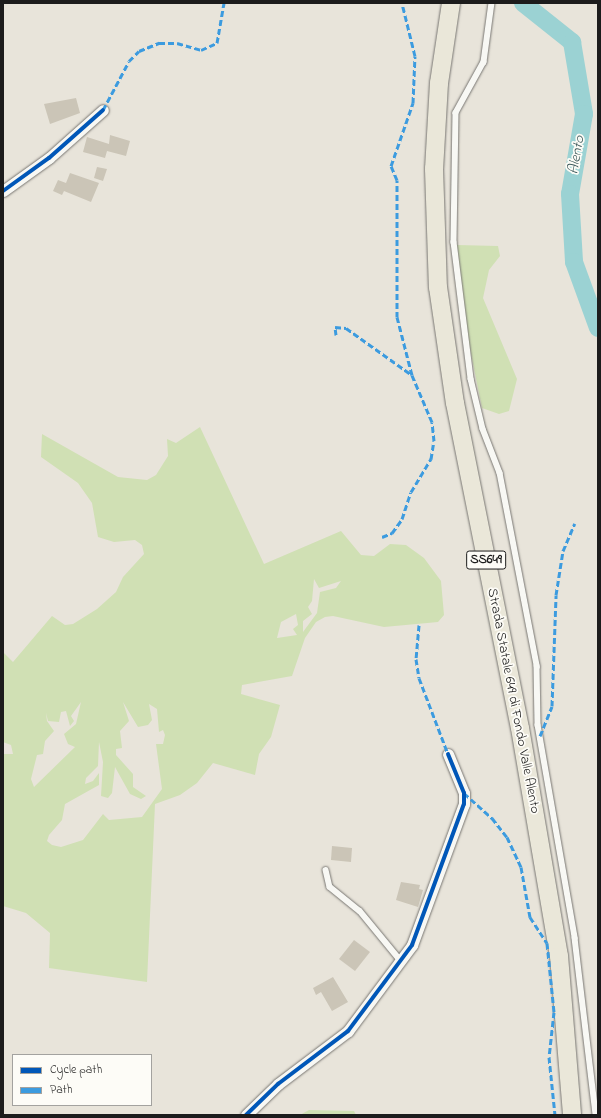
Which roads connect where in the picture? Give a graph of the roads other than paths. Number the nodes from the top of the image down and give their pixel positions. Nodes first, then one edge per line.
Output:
1 (451, 3) edge
2 (492, 3) edge
3 (103, 110) dead end
4 (3, 191) edge
5 (448, 754) dead end
6 (326, 870) dead end
7 (401, 961) junction
8 (246, 1115) edge
9 (572, 1115) edge
10 (596, 1115) edge

1 - 9 highway, Strada Statale 649 di Fondo Valle Alento / SS649
2 - 10 lane
3 - 4 street
5 - 7 street
6 - 7 lane
7 - 8 street

